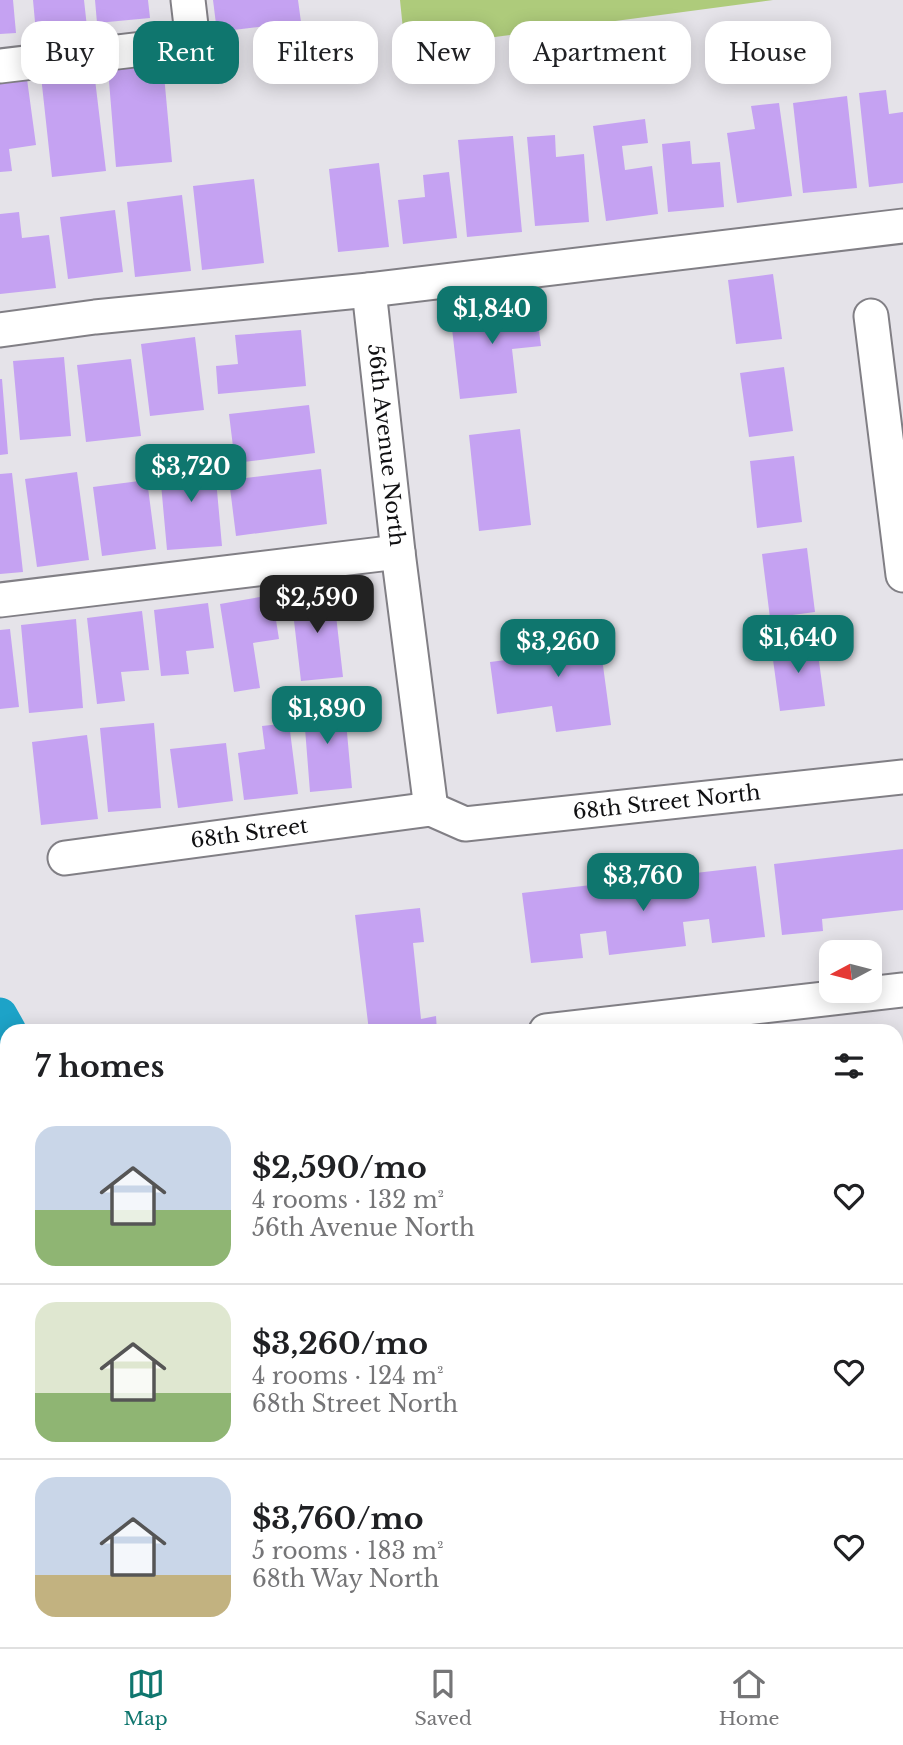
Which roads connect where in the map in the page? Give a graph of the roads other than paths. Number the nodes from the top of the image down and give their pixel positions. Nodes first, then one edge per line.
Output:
1 (188, 0) edge
2 (0, 66) edge
3 (903, 226) edge
4 (369, 290) junction
5 (871, 316) dead end
6 (0, 330) edge
7 (398, 552) junction
8 (903, 575) edge
9 (0, 600) edge
10 (903, 777) edge
11 (431, 809) junction
12 (65, 858) dead end
13 (903, 990) edge
14 (607, 1024) edge

1 - 2 street
3 - 4 street
4 - 6 street
4 - 7 street, 56th Avenue North
5 - 8 street
7 - 9 street
7 - 11 street, 56th Avenue North
10 - 11 street, 68th Street North
11 - 12 street, 68th Street
13 - 14 street

